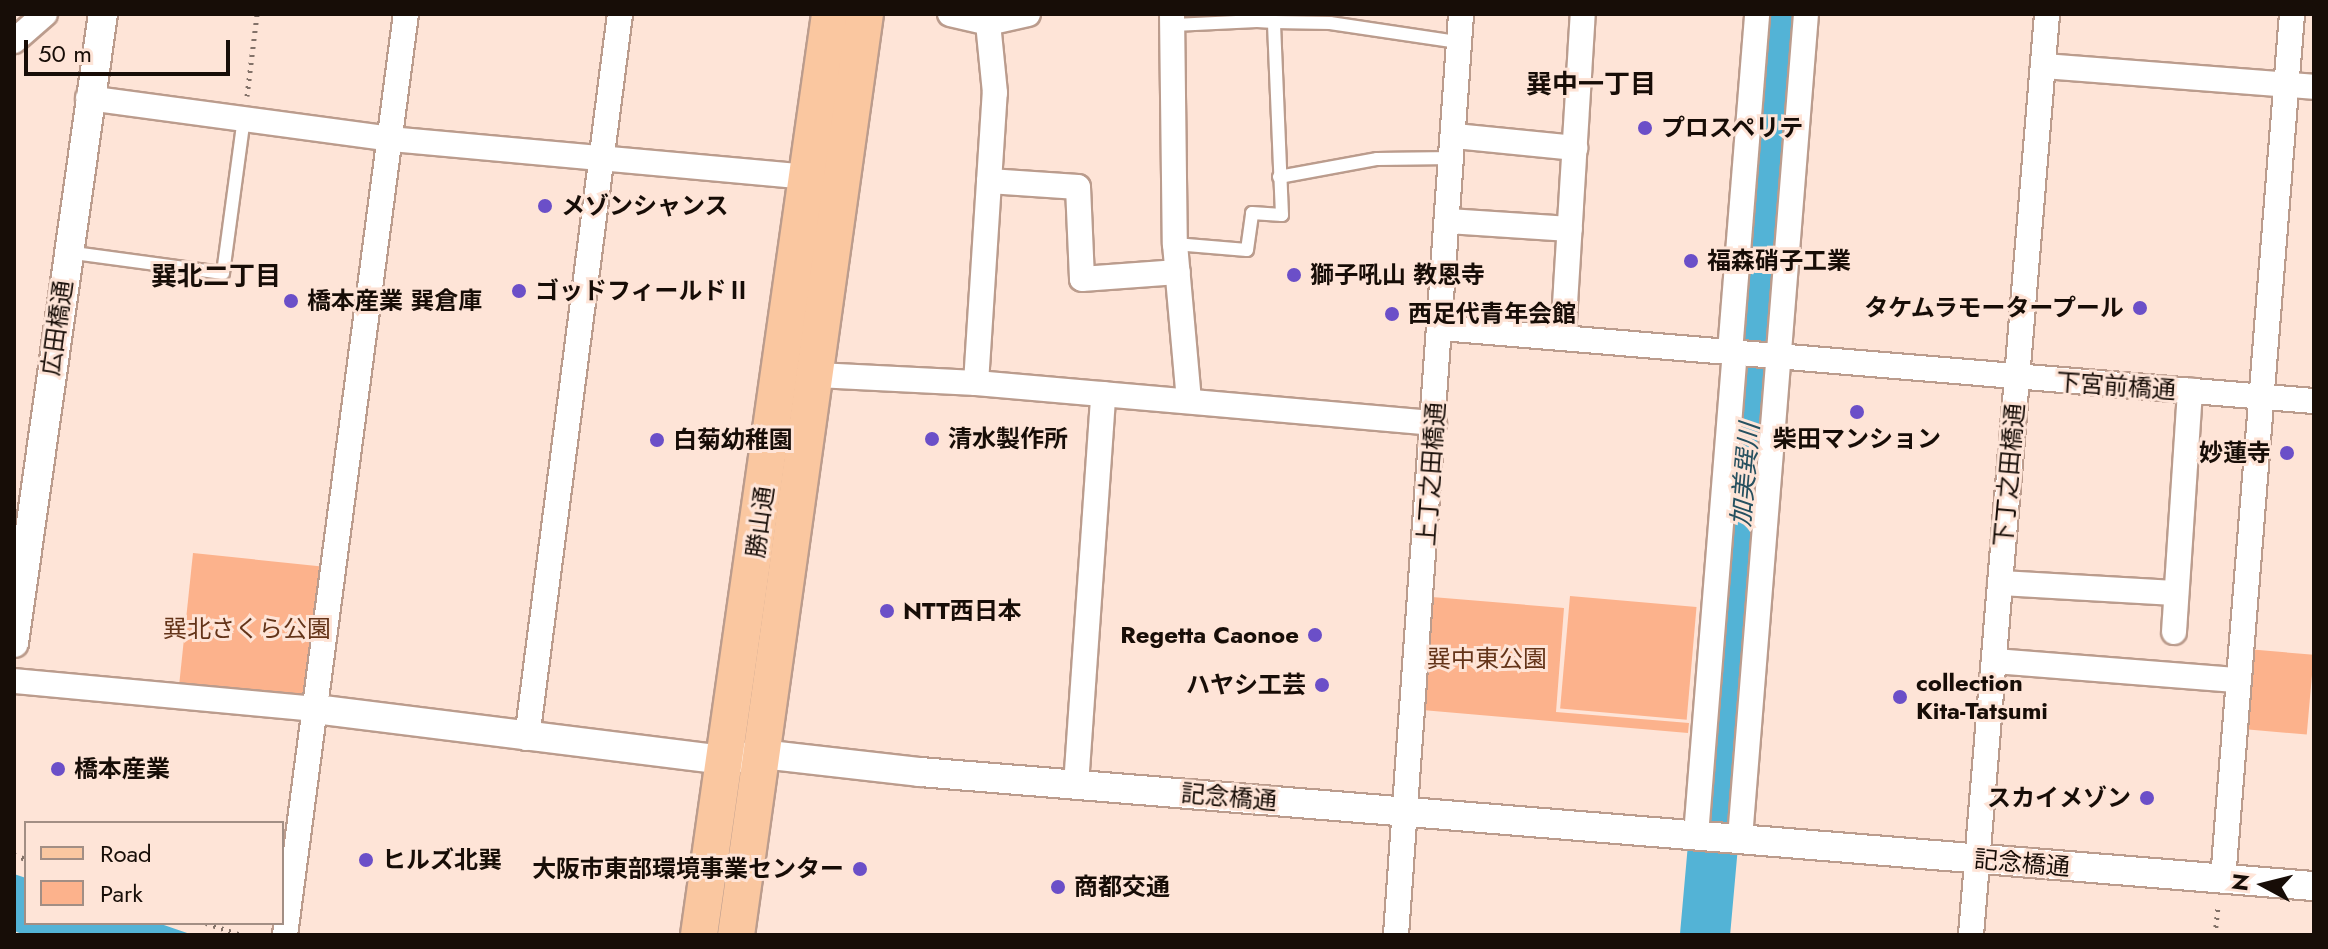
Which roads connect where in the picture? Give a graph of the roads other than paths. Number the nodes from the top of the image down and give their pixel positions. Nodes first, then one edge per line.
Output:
1 (45, 14) edge
2 (103, 14) edge
3 (406, 14) edge
4 (620, 14) edge
5 (830, 14) edge
6 (865, 14) edge
7 (950, 14) edge
8 (1028, 14) edge
9 (1461, 14) edge
10 (1583, 14) edge
11 (1757, 14) edge
12 (1806, 14) edge
13 (2047, 14) edge
14 (2292, 14) edge
15 (1257, 18) edge
16 (1173, 19) edge
17 (1274, 22) junction
18 (988, 23) junction
19 (14, 41) edge
20 (1457, 42) junction
21 (2043, 66) junction
22 (2286, 85) junction
23 (2314, 87) edge
24 (88, 98) junction
25 (244, 117) junction
26 (390, 139) junction
27 (1454, 147) junction
28 (1575, 148) junction
29 (600, 160) junction
30 (807, 177) junction
31 (1279, 177) junction
32 (989, 181) junction
33 (1448, 221) junction
34 (1570, 229) junction
35 (1175, 244) junction
36 (67, 252) junction
37 (1178, 272) junction
38 (1442, 328) junction
39 (1563, 337) junction
40 (1736, 353) junction
41 (1776, 357) junction
42 (817, 375) junction
43 (2017, 378) junction
44 (976, 383) junction
45 (2190, 391) junction
46 (1103, 394) junction
47 (2259, 397) junction
48 (1189, 400) junction
49 (2314, 401) edge
50 (1434, 423) junction
51 (2000, 583) junction
52 (2176, 593) junction
53 (2174, 632) dead end
54 (14, 643) edge
55 (1994, 661) junction
56 (2236, 680) junction
57 (14, 681) edge
58 (315, 709) junction
59 (527, 738) junction
60 (744, 757) junction
61 (1076, 785) junction
62 (1407, 812) junction
63 (1718, 836) junction
64 (1976, 859) junction
65 (2223, 879) junction
66 (2314, 886) edge
67 (285, 935) edge
68 (699, 935) edge
69 (736, 935) edge
70 (1396, 935) edge
71 (1971, 935) edge

1 - 19 street
2 - 24 street, 広田橋通
3 - 26 street
4 - 29 street
5 - 30 main road, 勝山通
6 - 42 main road, 勝山通
7 - 18 street
8 - 18 street
9 - 20 street, 上丁之田橋通
10 - 28 street
11 - 40 street
12 - 41 street
13 - 21 street, 下丁之田橋通
14 - 22 street
15 - 16 lane
15 - 17 lane
16 - 35 street
17 - 20 lane
17 - 31 lane
18 - 32 street
20 - 27 street, 上丁之田橋通
21 - 22 street
21 - 43 street, 下丁之田橋通
22 - 23 street
22 - 47 street
24 - 25 street
24 - 36 street, 広田橋通
25 - 26 street
25 - 36 lane
26 - 29 street
26 - 58 street
27 - 28 street
27 - 31 lane
27 - 33 street, 上丁之田橋通
28 - 34 street
29 - 30 street
29 - 59 street
30 - 60 main road, 勝山通
31 - 35 lane
32 - 37 street
32 - 44 street
33 - 34 street
33 - 38 street, 上丁之田橋通
34 - 39 street
35 - 37 street
36 - 54 street, 広田橋通
37 - 48 street
38 - 39 street
38 - 50 street, 上丁之田橋通
39 - 40 street
40 - 41 street, 下宮前橋通
40 - 63 street
41 - 43 street, 下宮前橋通
41 - 63 street
42 - 44 street
42 - 60 main road, 勝山通
43 - 45 street, 下宮前橋通
43 - 51 street, 下丁之田橋通
44 - 46 street
45 - 47 street, 下宮前橋通
45 - 52 street
46 - 48 street
46 - 61 street
47 - 49 street, 下宮前橋通
47 - 56 street
48 - 50 street
50 - 62 street, 上丁之田橋通
51 - 52 street
51 - 55 street, 下丁之田橋通
52 - 53 street
55 - 56 street
55 - 64 street, 下丁之田橋通
56 - 65 street
57 - 58 street
58 - 59 street, 記念橋通
58 - 67 street
59 - 60 street, 記念橋通
60 - 61 street, 記念橋通
60 - 68 main road, 勝山通
60 - 69 main road, 勝山通
61 - 62 street, 記念橋通
62 - 63 street, 記念橋通
62 - 70 street, 上丁之田橋通
63 - 64 street, 記念橋通
64 - 65 street, 記念橋通
64 - 71 street, 下丁之田橋通
65 - 66 street, 記念橋通

